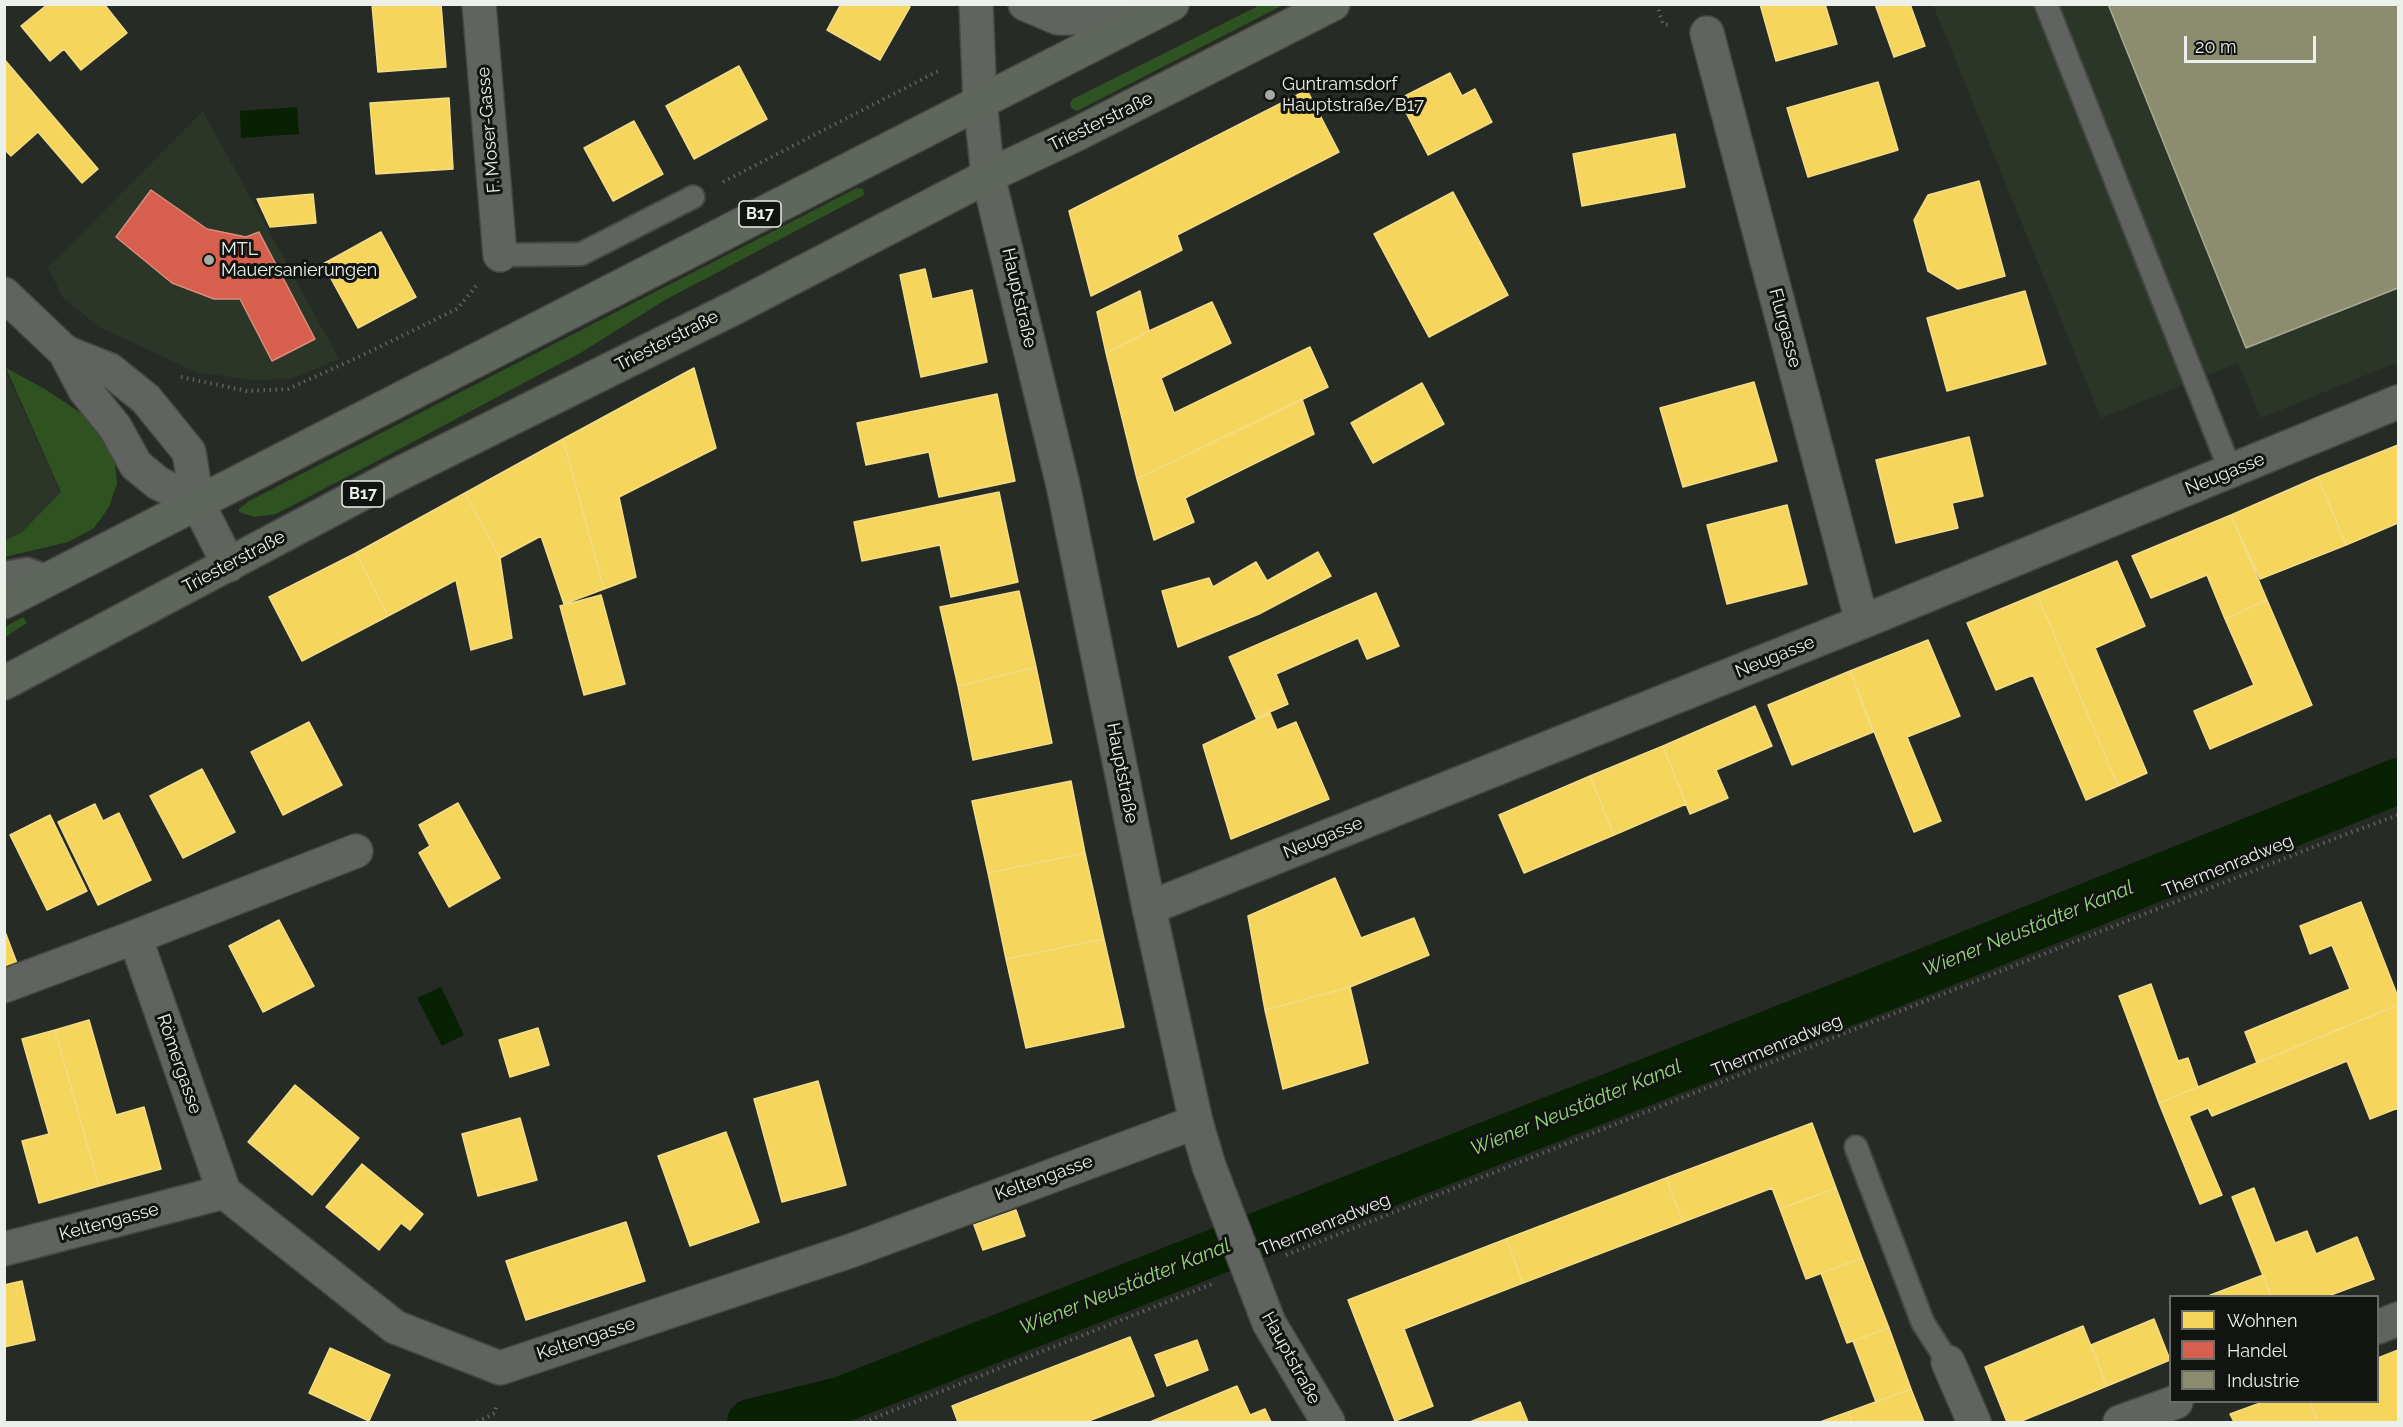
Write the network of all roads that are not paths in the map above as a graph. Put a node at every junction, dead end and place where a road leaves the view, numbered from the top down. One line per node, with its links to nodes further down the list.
1 (479, 4): 11 (street, F. Moser-Gasse)
2 (976, 4): 8 (street, Hauptstraße)
3 (1025, 4): 6 (street)
4 (1333, 4): 9 (main road, Triesterstraße / B17)
5 (2046, 4): 15 (lane)
6 (1158, 9): 8 (main road, B17)
7 (1707, 33): 21 (street, Flurgasse)
8 (980, 102): 9 (street, Hauptstraße); 16 (main road, B17)
9 (988, 176): 17 (main road, Triesterstraße / B17); 24 (street, Hauptstraße)
10 (693, 197): 11 (lane)
11 (500, 255)
12 (8, 302): 13 (street)
13 (65, 352): 16 (street); 16 (street)
14 (2398, 402): 15 (street, Neugasse)
15 (2231, 472): 21 (street, Neugasse)
16 (197, 502): 17 (street); 19 (main road, B17)
17 (229, 565): 22 (main road, Triesterstraße / B17)
18 (4, 573): 19 (lane)
19 (51, 578): 20 (main road, B17)
20 (4, 602)
21 (1862, 622): 24 (street, Neugasse)
22 (4, 682)
23 (356, 851): 25 (street)
24 (1149, 908): 27 (street, Hauptstraße)
25 (135, 937): 26 (street); 29 (street, Römergasse)
26 (4, 986)
27 (1196, 1122): 29 (street, Keltengasse); 35 (street, Hauptstraße, bridge)
28 (1856, 1147): 33 (lane)
29 (224, 1192): 30 (street, Keltengasse)
30 (4, 1249)
31 (2398, 1319): 32 (street)
32 (2379, 1327)
33 (1948, 1362): 36 (street)
34 (2171, 1403): 37 (street)
35 (1328, 1422)
36 (1974, 1422)
37 (2120, 1422)

